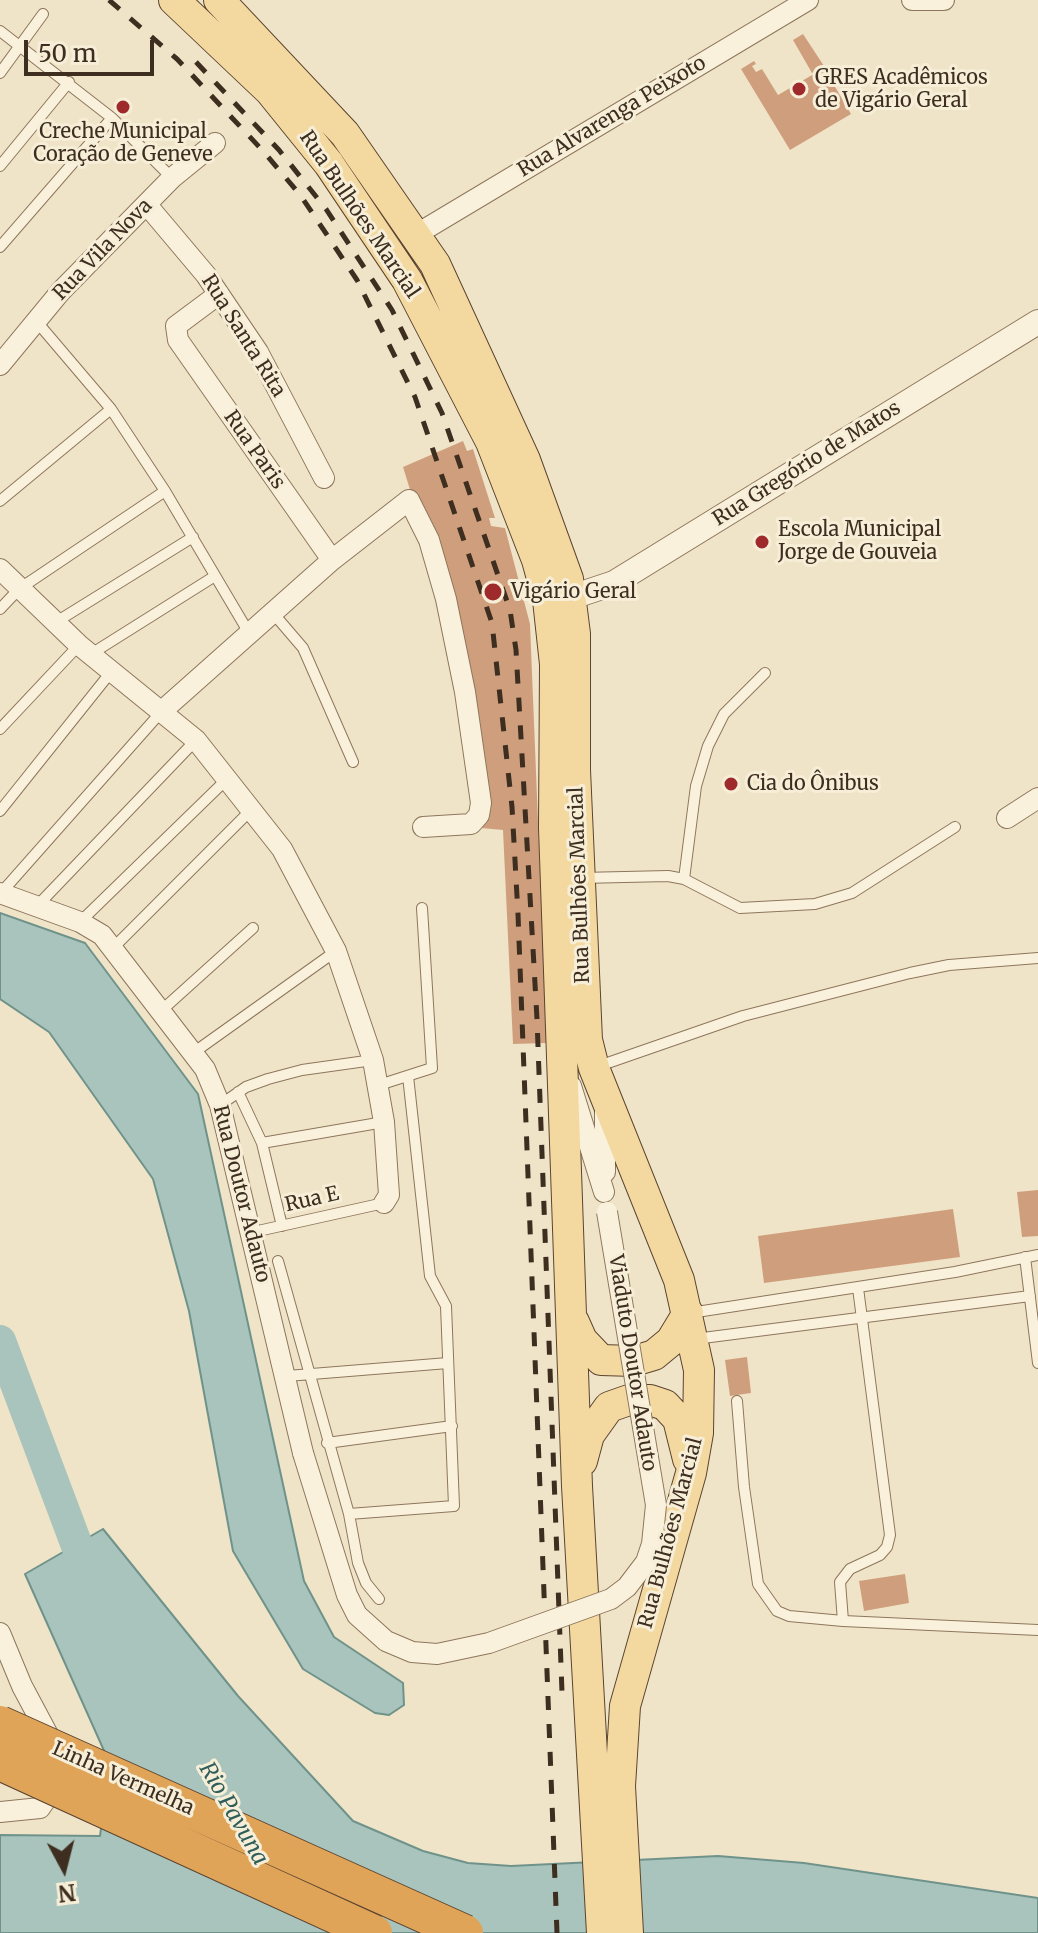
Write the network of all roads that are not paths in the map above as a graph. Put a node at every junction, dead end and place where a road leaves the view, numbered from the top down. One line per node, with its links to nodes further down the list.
1 (174, 0): 55 (main road, Rua Bulhões Marcial)
2 (219, 0): 16 (main road, Rua Bulhões Marcial)
3 (808, 0): 16 (street, Rua Alvarenga Peixoto)
4 (912, 0): 5 (street)
5 (944, 0)
6 (43, 14): 8 (lane)
7 (0, 31): 8 (lane)
8 (22, 45): 9 (lane); 10 (lane)
9 (0, 73)
10 (69, 82): 11 (lane); 13 (lane)
11 (112, 118): 14 (lane); 17 (lane)
12 (215, 143): 14 (street, Rua Vila Nova)
13 (0, 166)
14 (172, 178): 15 (street, Rua Vila Nova)
15 (147, 205): 18 (street, Rua Santa Rita); 19 (street, Rua Vila Nova)
16 (417, 234): 31 (main road, Rua Bulhões Marcial)
17 (0, 247)
18 (219, 294): 23 (street, Rua Santa Rita); 27 (street, Rua Paris)
19 (37, 322): 21 (street, Rua Vila Nova); 22 (lane)
20 (1038, 322): 31 (street, Rua Gregório de Matos)
21 (0, 365)
22 (111, 409): 24 (lane); 25 (lane)
23 (324, 478)
24 (165, 491): 26 (lane); 30 (lane)
25 (0, 501)
26 (193, 537): 29 (lane); 34 (lane)
27 (332, 560): 33 (street); 48 (street)
28 (0, 569): 30 (street)
29 (215, 576): 35 (lane); 36 (lane)
30 (19, 589): 32 (lane); 34 (street)
31 (572, 597): 50 (main road, Rua Bulhões Marcial)
32 (0, 609)
33 (273, 613): 35 (street); 42 (lane)
34 (56, 622): 36 (street)
35 (249, 633): 39 (street)
36 (85, 650): 37 (street); 40 (lane)
37 (111, 672): 39 (street); 46 (lane)
38 (765, 673): 51 (lane)
39 (162, 711): 41 (street); 52 (lane)
40 (0, 729)
41 (196, 740): 43 (street); 53 (lane)
42 (353, 762)
43 (227, 779): 45 (street); 56 (lane)
44 (1038, 798): 47 (street)
45 (252, 809): 58 (lane); 59 (street)
46 (0, 811)
47 (1007, 818)
48 (423, 827)
49 (955, 827): 51 (lane)
50 (579, 878): 51 (lane); 55 (main road, Rua Bulhões Marcial)
51 (684, 879)
52 (1, 893): 53 (street, Rua Doutor Adauto)
53 (38, 905): 56 (street, Rua Doutor Adauto)
54 (422, 908): 66 (lane)
55 (570, 918): 63 (main road, Rua Bulhões Marcial); 65 (main road, Rua Bulhões Marcial)
56 (80, 922): 58 (street, Rua Doutor Adauto)
57 (253, 928): 61 (lane)
58 (114, 947): 61 (street, Rua Doutor Adauto)
59 (336, 951): 62 (lane); 64 (street)
60 (1038, 958): 65 (lane)
61 (162, 1010): 62 (street, Rua Doutor Adauto)
62 (193, 1053): 70 (street, Rua Doutor Adauto)
63 (561, 1056): 73 (street, Viaduto Doutor Adauto); 82 (main road, Rua Bulhões Marcial)
64 (373, 1060): 67 (street); 68 (lane)
65 (594, 1068): 69 (main road, Rua Bulhões Marcial)
66 (408, 1076): 67 (lane); 85 (lane)
67 (379, 1085): 71 (street)
68 (238, 1092): 70 (lane); 72 (lane)
69 (605, 1096): 73 (street, Viaduto Doutor Adauto); 84 (main road, Rua Bulhões Marcial)
70 (220, 1105): 76 (street, Rua Doutor Adauto)
71 (384, 1122): 72 (lane); 74 (street)
72 (262, 1143): 75 (lane)
73 (606, 1202): 92 (street, Viaduto Doutor Adauto, bridge)
74 (384, 1203): 75 (lane, Rua E)
75 (282, 1226): 76 (lane, Rua E)
76 (249, 1233): 88 (street, Rua Doutor Adauto)
77 (1038, 1255): 78 (lane)
78 (1025, 1257): 80 (lane); 81 (lane)
79 (278, 1261): 87 (lane)
80 (858, 1288): 83 (lane); 84 (lane)
81 (1030, 1296): 83 (lane); 86 (lane)
82 (571, 1312): 84 (main road); 94 (main road, Rua Bulhões Marcial)
83 (861, 1317): 84 (lane); 97 (lane)
84 (691, 1326): 93 (main road, Rua Bulhões Marcial)
85 (448, 1363): 87 (lane); 90 (lane)
86 (1038, 1363)
87 (308, 1375): 88 (lane); 91 (lane)
88 (287, 1376): 92 (street, Rua Doutor Adauto)
89 (737, 1401): 97 (lane)
90 (452, 1426): 91 (lane); 95 (lane)
91 (327, 1443): 95 (lane)
92 (303, 1453)
93 (691, 1473): 94 (main road); 103 (main road, Rua Bulhões Marcial)
94 (577, 1486): 103 (main road, Rua Bulhões Marcial)
95 (349, 1514): 96 (lane)
96 (379, 1599)
97 (843, 1621): 98 (lane)
98 (1038, 1630)
99 (0, 1633): 102 (street)
100 (0, 1724): 105 (highway, Linha Vermelha, bridge)
101 (0, 1762): 104 (highway, Linha Vermelha, bridge)
102 (0, 1812)
103 (610, 1846): 106 (main road); 107 (main road)
104 (374, 1933)
105 (465, 1933)
106 (602, 1933)
107 (628, 1933)

